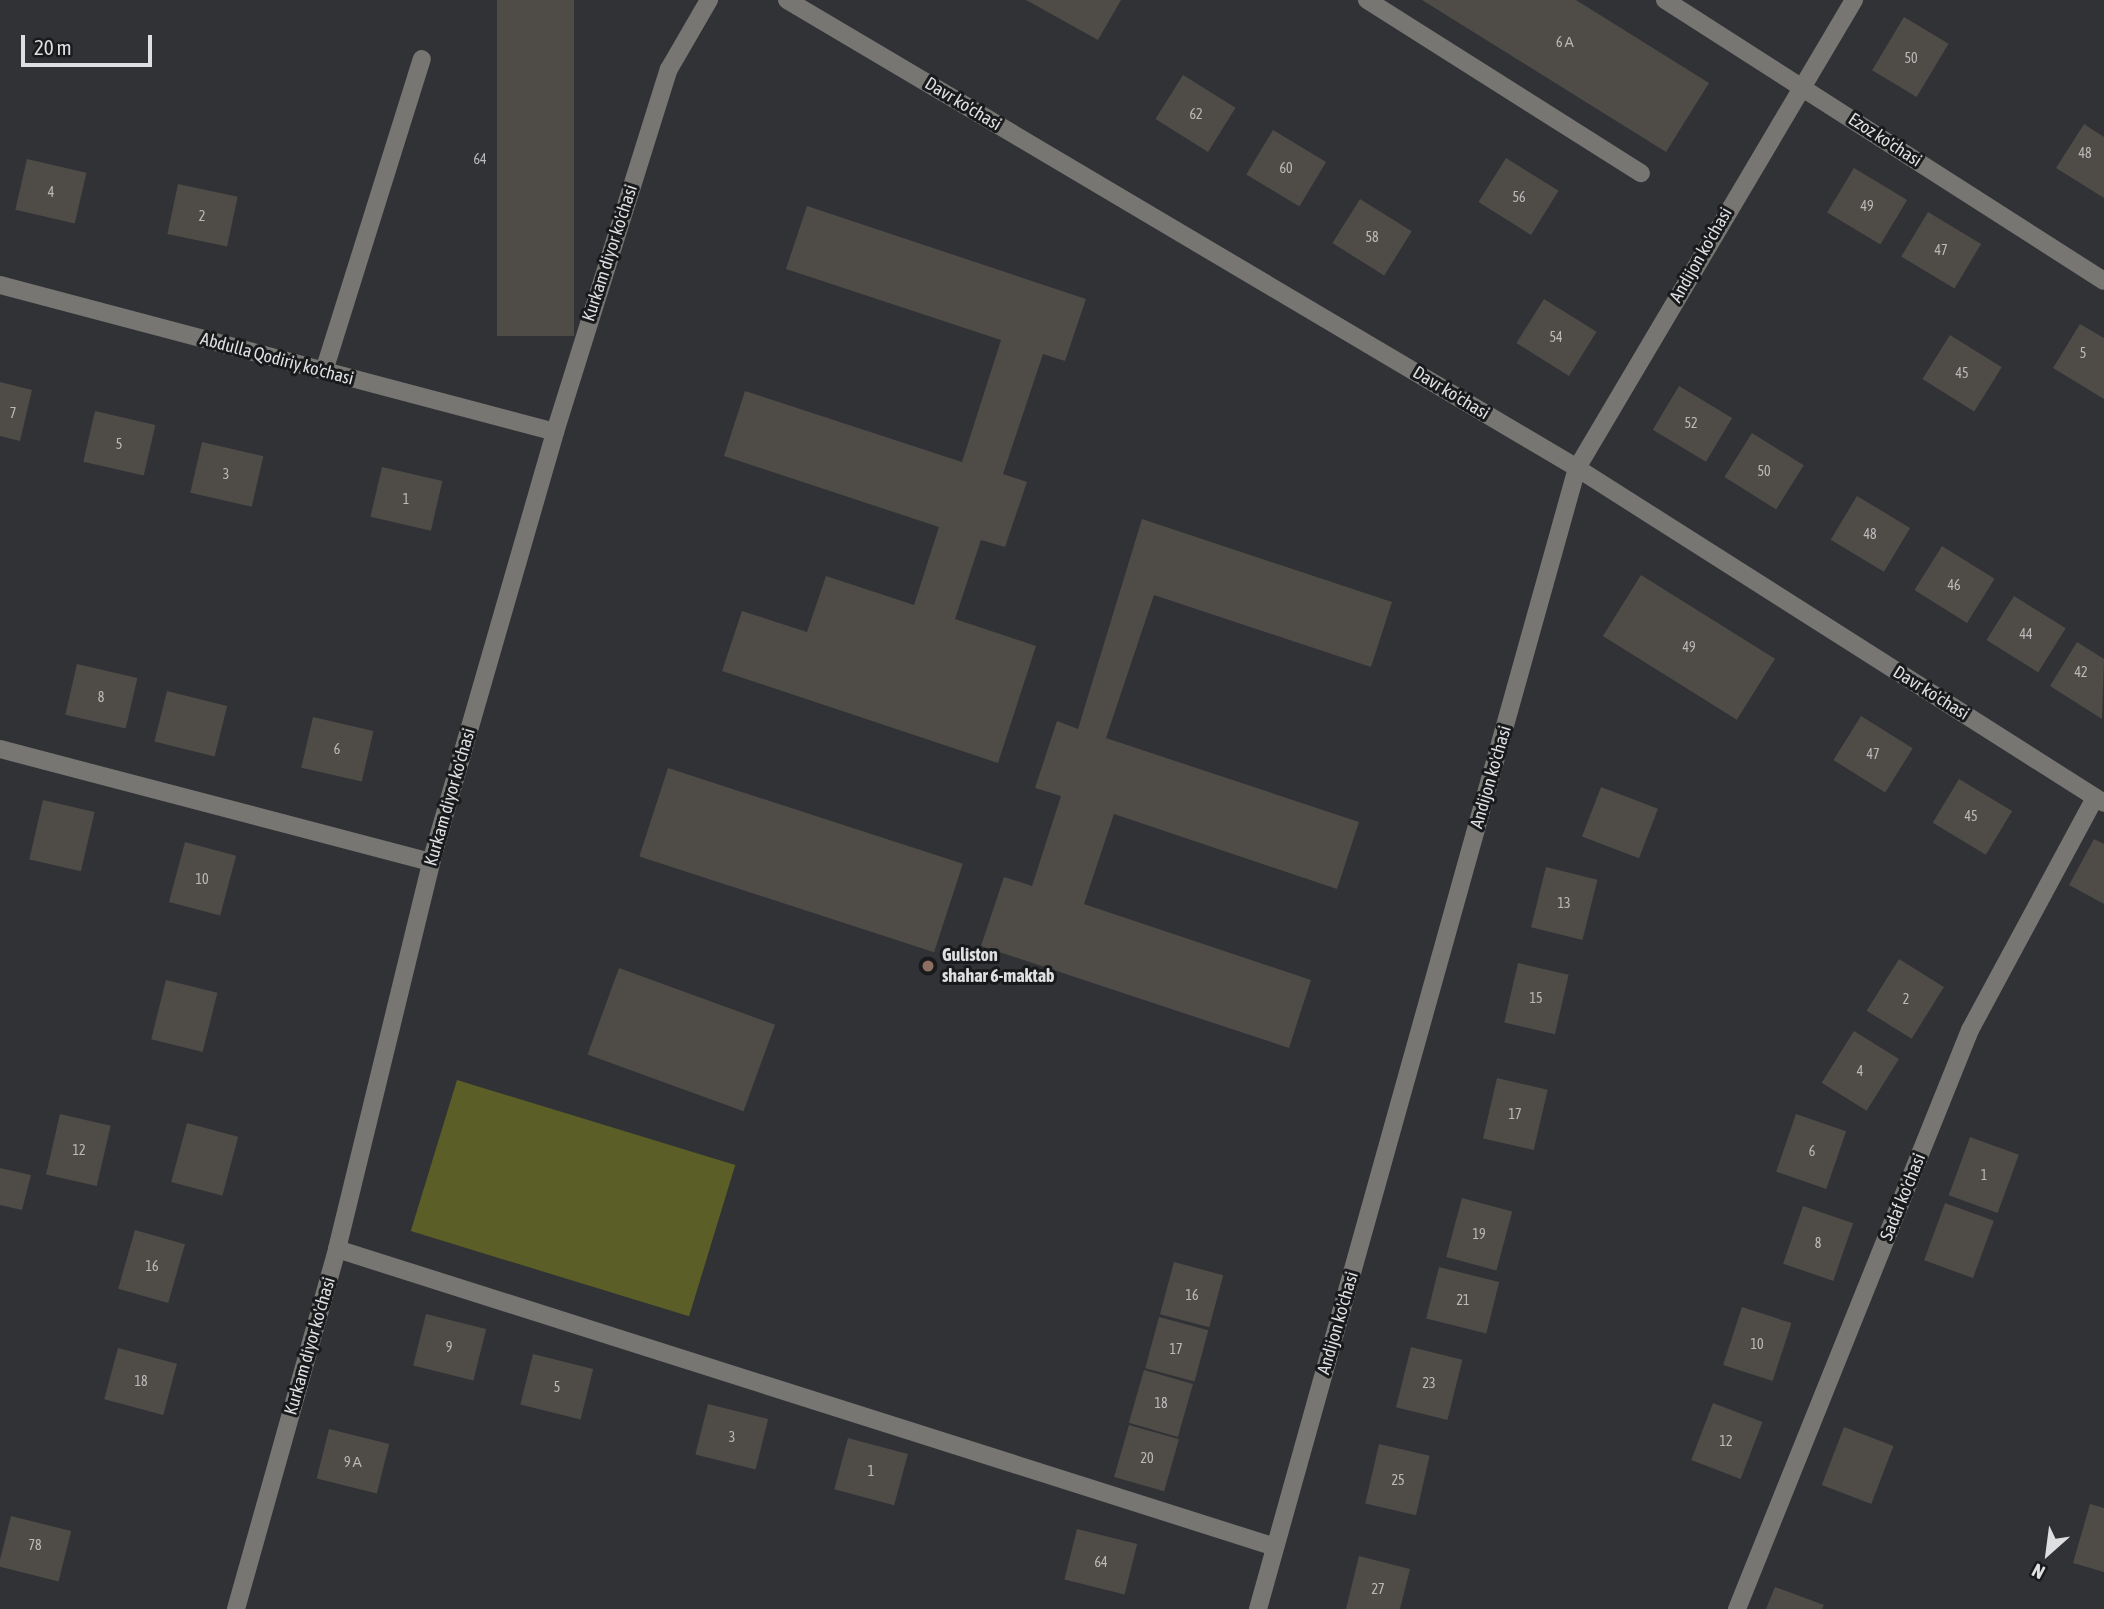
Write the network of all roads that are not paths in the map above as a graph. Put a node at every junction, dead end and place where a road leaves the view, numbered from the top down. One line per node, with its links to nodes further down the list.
1 (709, 0): 12 (street, Kurkam diyor ko'chasi)
2 (787, 0): 13 (street, Davr ko'chasi)
3 (1367, 0): 8 (street)
4 (1665, 0): 7 (street, Ezoz ko'chasi)
5 (1854, 0): 7 (street, Andijon ko'chasi)
6 (422, 59): 11 (street)
7 (1800, 86): 9 (street, Ezoz ko'chasi); 13 (street, Andijon ko'chasi)
8 (1641, 173)
9 (2104, 281)
10 (0, 285): 11 (street, Abdulla Qodiriy ko'chasi)
11 (324, 372): 12 (street, Abdulla Qodiriy ko'chasi)
12 (555, 432): 16 (street, Kurkam diyor ko'chasi)
13 (1577, 468): 15 (street, Davr ko'chasi); 18 (street, Andijon ko'chasi)
14 (0, 749): 16 (street)
15 (2100, 800): 21 (street, Sadaf ko'chasi)
16 (431, 862): 17 (street, Kurkam diyor ko'chasi)
17 (337, 1249): 18 (street); 19 (street, Kurkam diyor ko'chasi)
18 (1275, 1547): 20 (street, Andijon ko'chasi)
19 (236, 1609)
20 (1258, 1609)
21 (1737, 1609)

